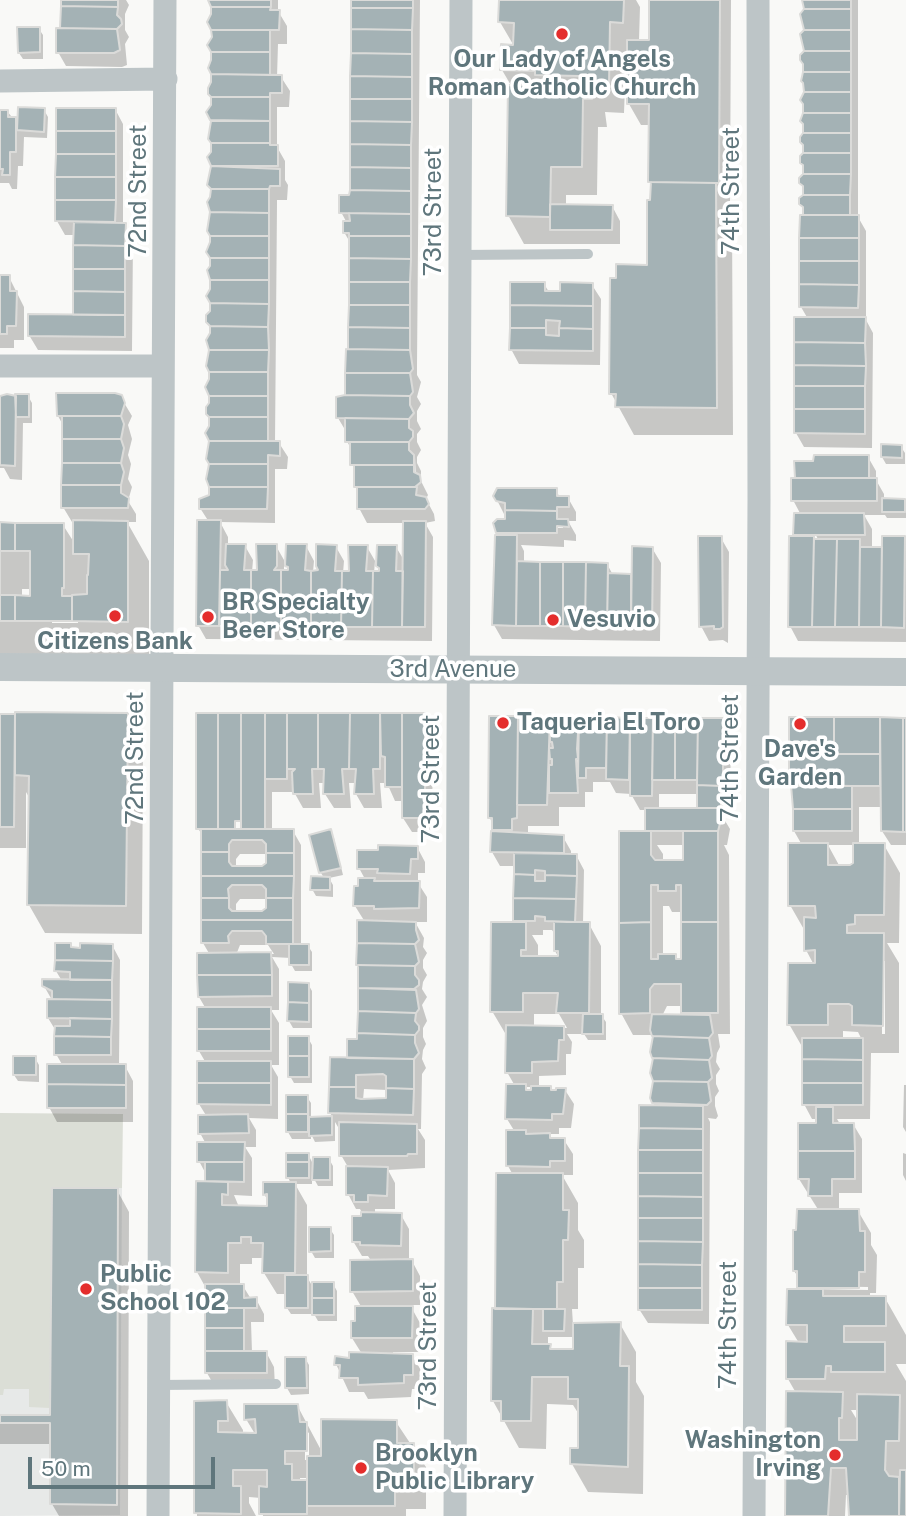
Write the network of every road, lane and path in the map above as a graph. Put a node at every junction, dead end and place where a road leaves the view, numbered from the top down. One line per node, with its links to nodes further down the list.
1 (165, 0): 4 (street, 72nd Street)
2 (461, 0): 7 (street, 73rd Street)
3 (758, 0): 13 (street, 74th Street)
4 (166, 79): 5 (street); 9 (street, 72nd Street)
5 (0, 81)
6 (588, 254): 7 (lane)
7 (460, 255): 12 (street, 73rd Street)
8 (0, 366): 9 (street)
9 (163, 366): 11 (street, 72nd Street)
10 (0, 667): 11 (street, 3rd Avenue)
11 (163, 668): 12 (street, 3rd Avenue); 16 (street, 72nd Street)
12 (459, 670): 13 (street, 3rd Avenue); 18 (street, 73rd Street)
13 (758, 672): 14 (street, 3rd Avenue); 19 (street, 74th Street)
14 (906, 672)
15 (276, 1384): 16 (lane)
16 (159, 1385): 17 (street, 72nd Street)
17 (158, 1516)
18 (454, 1516)
19 (754, 1516)

